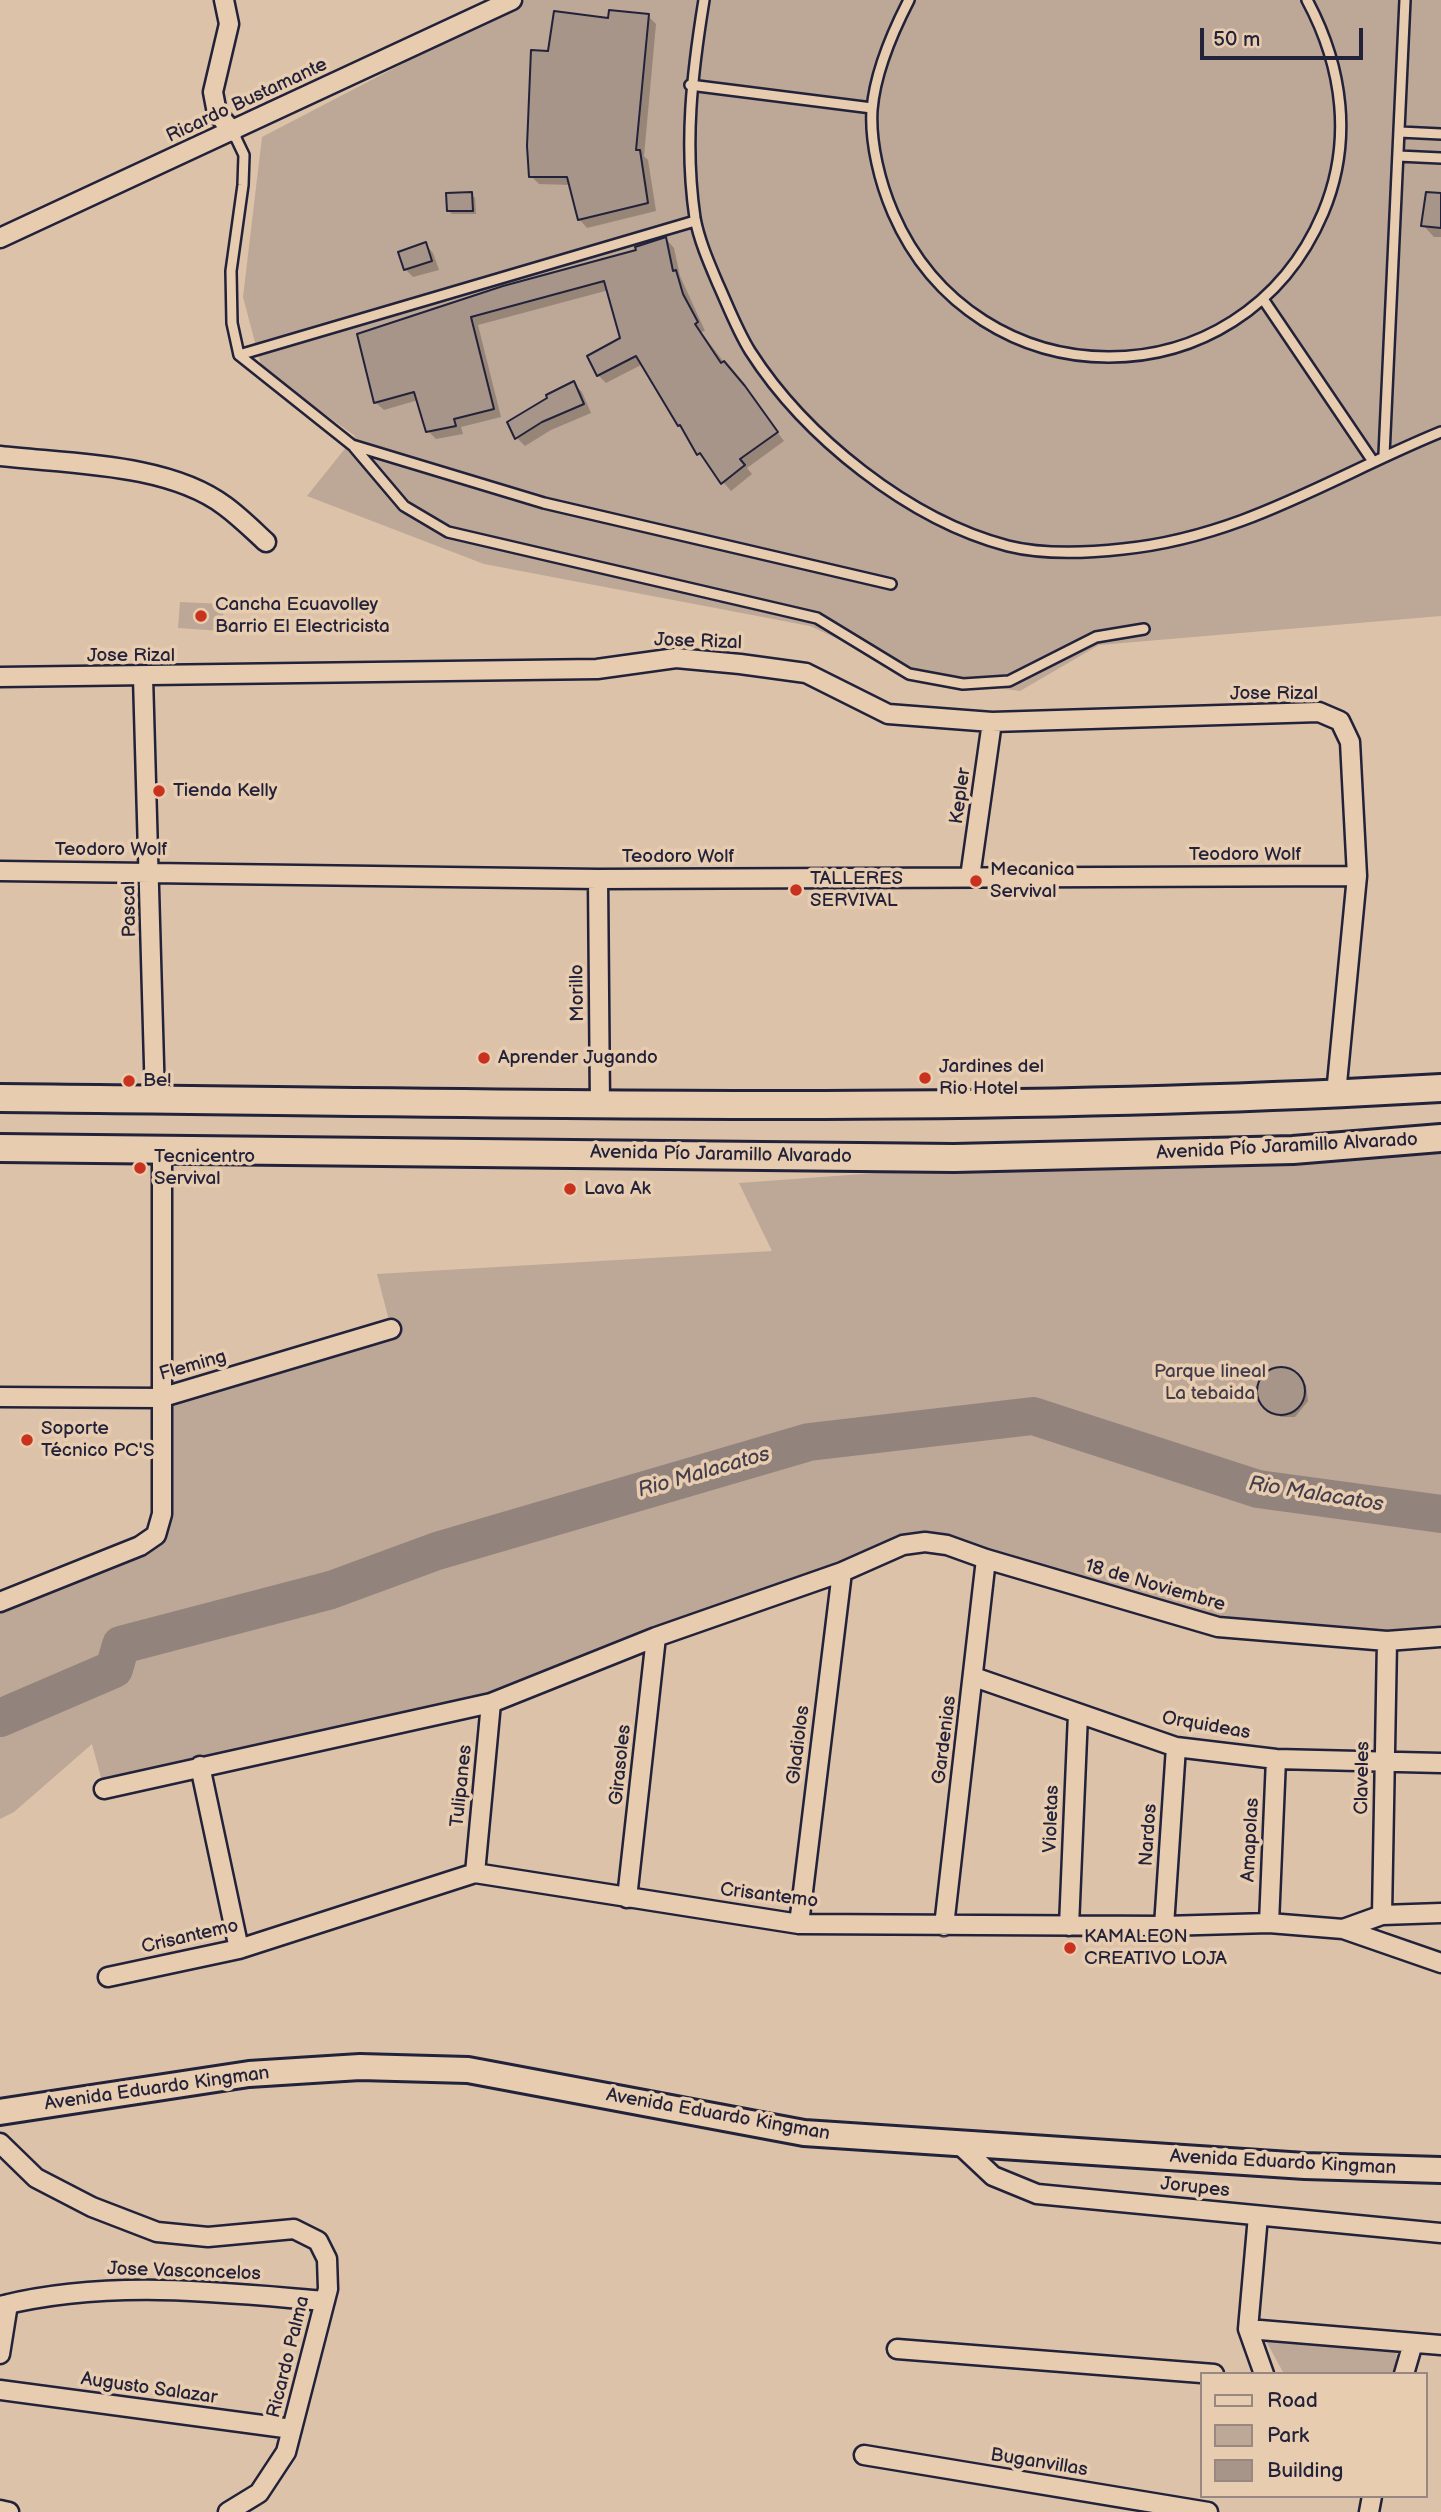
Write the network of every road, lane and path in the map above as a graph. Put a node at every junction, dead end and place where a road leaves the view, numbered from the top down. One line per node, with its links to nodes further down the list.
1 (224, 0): 9 (street)
2 (512, 0): 9 (street, Ricardo Bustamante)
3 (704, 0): 7 (lane)
4 (909, 0): 8 (lane)
5 (1307, 0): 16 (lane)
6 (1405, 0): 10 (lane)
7 (690, 85): 8 (lane); 14 (lane)
8 (872, 107): 16 (lane)
9 (233, 132): 15 (street, Ricardo Bustamante); 17 (lane)
10 (1399, 132): 11 (lane); 12 (lane)
11 (1441, 134)
12 (1398, 156): 13 (lane); 20 (lane)
13 (1441, 158)
14 (695, 221): 17 (lane); 22 (lane)
15 (0, 239)
16 (1263, 299): 22 (lane)
17 (239, 355): 19 (lane)
18 (1441, 432): 20 (lane)
19 (352, 445): 24 (lane); 25 (lane)
20 (1384, 455): 22 (lane)
21 (0, 456): 23 (street)
22 (1372, 460)
23 (266, 542)
24 (891, 584)
25 (1144, 629)
26 (0, 677): 27 (street, Jose Rizal)
27 (143, 677): 28 (street, Jose Rizal); 29 (street, Pascal)
28 (992, 722): 31 (street, Jose Rizal); 32 (street, Kepler)
29 (150, 870): 30 (street, Teodoro Wolf); 33 (street, Teodoro Wolf); 37 (street, Pascal)
30 (0, 871)
31 (1357, 876): 32 (street, Teodoro Wolf); 35 (street)
32 (970, 877): 33 (street, Teodoro Wolf)
33 (598, 879): 38 (street, Morillo)
34 (1441, 1088): 35 (main road)
35 (1336, 1094): 38 (main road)
36 (0, 1098): 37 (main road)
37 (155, 1099): 38 (main road)
38 (600, 1106)
39 (1441, 1139): 41 (main road, Avenida Pío Jaramillo Alvarado)
40 (0, 1148): 41 (main road, Avenida Pío Jaramillo Alvarado)
41 (162, 1151): 44 (street)
42 (391, 1329): 44 (street, Fleming)
43 (0, 1397): 44 (street, Fleming)
44 (160, 1398): 47 (street)
45 (986, 1559): 46 (street, 18 de Noviembre); 50 (street, 18 de Noviembre); 51 (street, Gardenias)
46 (842, 1572): 48 (street, 18 de Noviembre); 65 (street, Gladiolos)
47 (0, 1602)
48 (656, 1637): 52 (street, 18 de Noviembre); 61 (street, Girasoles)
49 (1441, 1637): 50 (street, 18 de Noviembre)
50 (1387, 1641): 56 (street, Claveles)
51 (974, 1677): 53 (street, Orquideas); 66 (street, Gardenias)
52 (491, 1703): 58 (street, 18 de Noviembre); 60 (street, Tulipanes)
53 (1078, 1714): 54 (street, Orquideas); 67 (street, Violetas)
54 (1176, 1746): 55 (street, Orquideas); 68 (street, Nardos)
55 (1276, 1759): 56 (street, Orquideas); 64 (street, Amapolas)
56 (1384, 1762): 57 (street, Orquideas); 63 (street, Claveles)
57 (1441, 1763)
58 (200, 1766): 59 (street, 18 de Noviembre); 70 (street)
59 (104, 1789)
60 (475, 1872): 61 (street, Crisantemo); 70 (street, Crisantemo)
61 (627, 1898): 65 (street, Crisantemo)
62 (1441, 1913): 63 (street, Crisantemo)
63 (1381, 1915): 69 (street, Crisantemo)
64 (1269, 1923): 68 (street, Crisantemo); 69 (street, Crisantemo)
65 (799, 1924): 66 (street, Crisantemo)
66 (944, 1926): 67 (street, Crisantemo)
67 (1069, 1926): 68 (street, Crisantemo)
68 (1164, 1926)
69 (1343, 1929): 71 (street)
70 (239, 1948): 72 (street, Crisantemo)
71 (1441, 1962)
72 (108, 1978)
73 (0, 2112): 75 (main road, Avenida Eduardo Kingman)
74 (0, 2143): 79 (street, Ricardo Palma)
75 (960, 2145): 76 (main road, Avenida Eduardo Kingman); 77 (street, Jorupes)
76 (1441, 2170)
77 (1258, 2216): 78 (street, Jorupes); 81 (street)
78 (1441, 2233)
79 (325, 2301): 80 (street, Jose Vasconcelos); 90 (street, Ricardo Palma)
80 (4, 2305): 85 (street)
81 (1248, 2329): 82 (street); 86 (street)
82 (1413, 2343): 83 (street); 87 (street)
83 (1441, 2345)
84 (897, 2349): 88 (street)
85 (0, 2354)
86 (1263, 2372)
87 (1405, 2372)
88 (1200, 2373)
89 (0, 2390): 90 (street, Augusto Salazar)
90 (292, 2429): 94 (street, Ricardo Palma)
91 (864, 2455): 95 (street, Buganvillas)
92 (0, 2510): 93 (street)
93 (9, 2512)
94 (228, 2512)
95 (1208, 2512)

